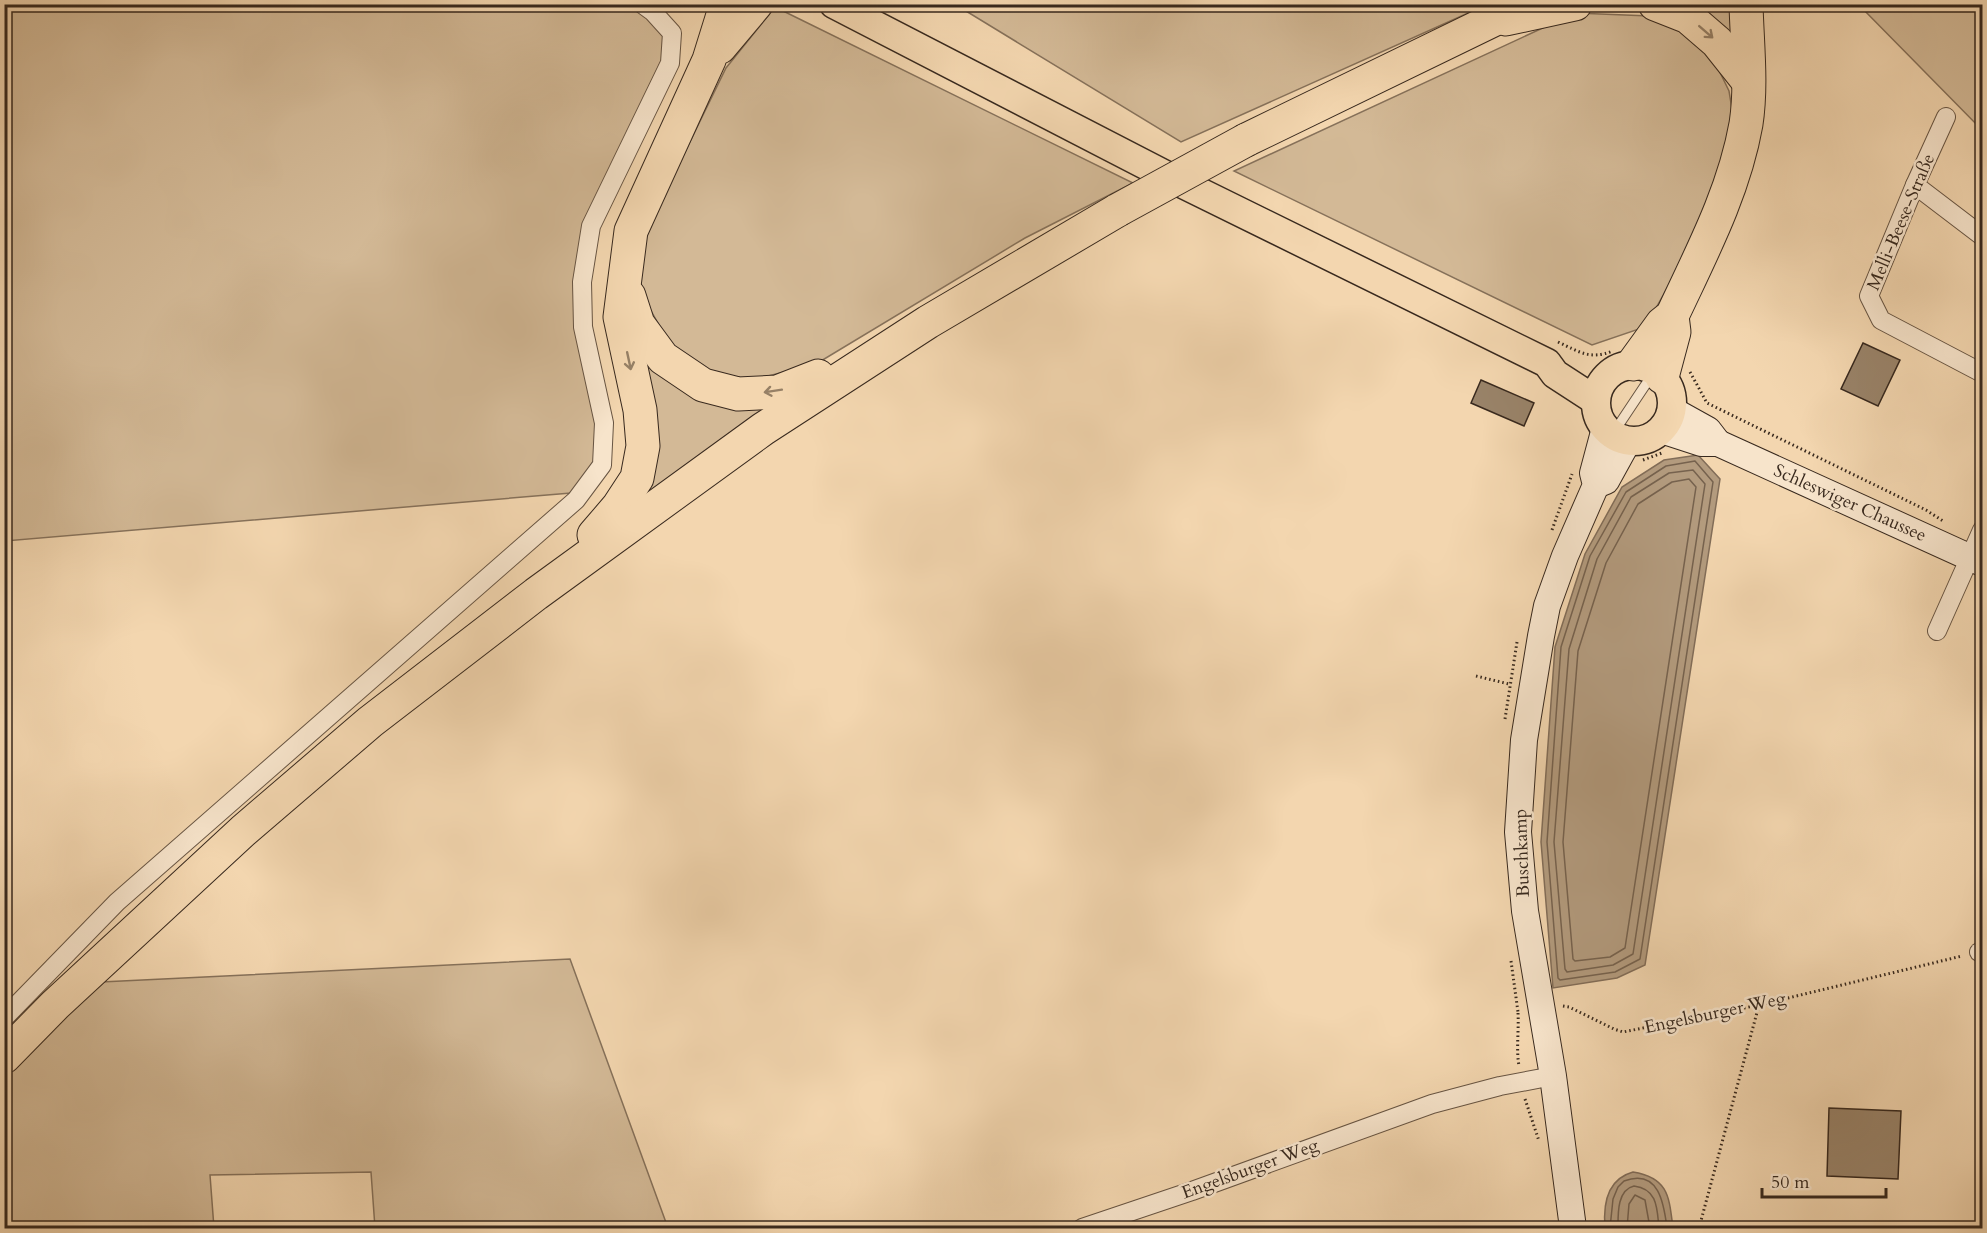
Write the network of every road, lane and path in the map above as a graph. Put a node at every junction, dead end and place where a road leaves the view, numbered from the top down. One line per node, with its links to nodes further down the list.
1 (642, 4): 31 (street)
2 (756, 4): 10 (highway)
3 (834, 4): 17 (main road)
4 (1526, 4): 9 (highway)
5 (1575, 4): 9 (highway)
6 (1655, 4): 11 (highway, one-way to 11)
7 (1746, 4): 11 (highway)
8 (725, 8): 10 (highway)
9 (1481, 25): 16 (highway, bridge)
10 (709, 60): 15 (highway)
11 (1748, 81): 18 (highway)
12 (1946, 117): 13 (street, Melli-Beese-Straße)
13 (1915, 185): 14 (street); 19 (street, Melli-Beese-Straße)
14 (1983, 236)
15 (624, 283): 16 (highway, one-way to 15); 24 (highway, one-way to 24)
16 (905, 337): 24 (highway)
17 (1551, 351): 18 (path); 20 (main road)
18 (1652, 363): 20 (main road); 21 (main road); 22 (lane); 23 (path)
19 (1983, 373)
20 (1599, 389): 22 (main road)
21 (1667, 420): 22 (main road); 23 (street, Schleswiger Chaussee)
22 (1615, 435): 27 (street, Buschkamp)
23 (1978, 548): 25 (street)
24 (536, 594): 32 (highway)
25 (1937, 631)
26 (1476, 676): 27 (path)
27 (1531, 689): 30 (street, Buschkamp)
28 (1981, 951): 29 (path, Engelsburger Weg)
29 (1759, 1005): 30 (path, Engelsburger Weg); 38 (path)
30 (1541, 1009): 33 (street, Buschkamp); 34 (path, Engelsburger Weg)
31 (4, 1018)
32 (4, 1057)
33 (1553, 1076): 34 (street, Engelsburger Weg); 37 (street, Buschkamp)
34 (1522, 1082): 35 (path); 36 (street, Engelsburger Weg)
35 (1540, 1146)
36 (1082, 1228)
37 (1574, 1228)
38 (1700, 1228)

